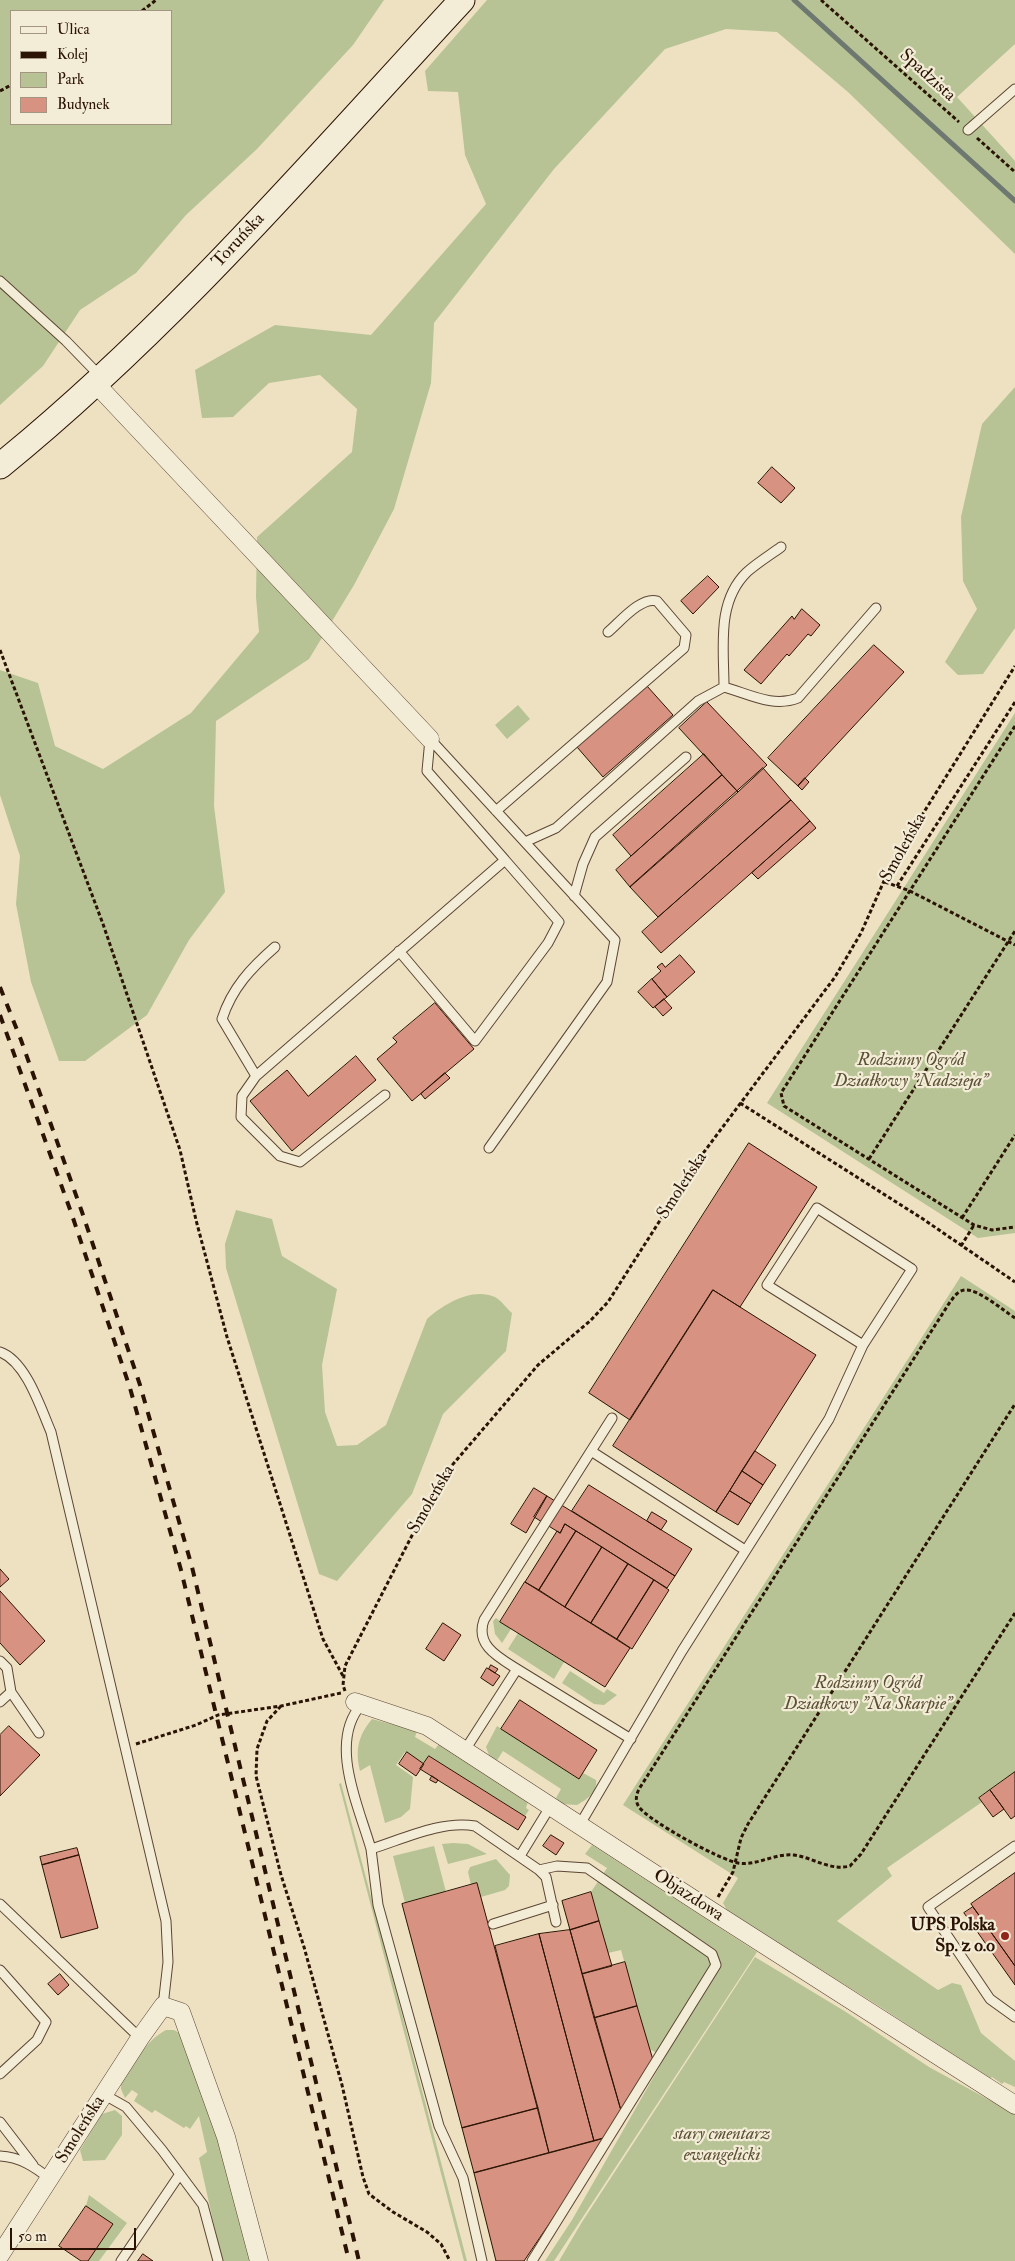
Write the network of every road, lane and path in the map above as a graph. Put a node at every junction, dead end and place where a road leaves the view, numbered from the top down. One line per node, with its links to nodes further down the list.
1 (156, 0): 4 (path)
2 (462, 0): 9 (street, Toruńska)
3 (821, 0): 6 (path, Spadzista)
4 (143, 10)
5 (1015, 89): 6 (lane)
6 (968, 130): 7 (path, Spadzista)
7 (1015, 172)
8 (0, 281): 9 (lane)
9 (99, 381): 10 (street, Toruńska); 19 (street)
10 (0, 466)
11 (781, 547): 16 (lane)
12 (876, 608): 16 (lane)
13 (608, 632): 21 (lane)
14 (0, 650): 54 (path)
15 (1015, 666): 24 (path, Smoleńska)
16 (724, 687): 22 (lane)
17 (1015, 702): 25 (path)
18 (1015, 726): 26 (path)
19 (430, 740): 21 (lane); 23 (lane)
20 (686, 757): 27 (lane)
21 (496, 811): 22 (lane)
22 (525, 842): 27 (lane)
23 (504, 860): 32 (lane); 32 (lane)
24 (885, 882): 25 (path); 35 (path, Smoleńska)
25 (897, 886): 26 (path)
26 (910, 891): 29 (path); 38 (path)
27 (574, 896): 37 (lane)
28 (1015, 931): 29 (path)
29 (1009, 941): 30 (path); 38 (path)
30 (1015, 945)
31 (275, 947): 33 (lane)
32 (399, 951): 33 (lane)
33 (256, 1076): 34 (lane)
34 (384, 1095)
35 (740, 1103): 42 (path); 54 (path, Smoleńska)
36 (1015, 1135): 39 (path)
37 (490, 1148)
38 (868, 1159): 39 (path)
39 (962, 1218): 40 (path)
40 (974, 1225): 41 (path); 42 (path)
41 (1015, 1227)
42 (961, 1246): 43 (path)
43 (1015, 1282)
44 (1015, 1318): 68 (path)
45 (863, 1345): 45 (lane); 50 (lane)
46 (0, 1352): 61 (lane)
47 (1015, 1404): 68 (path)
48 (612, 1418): 49 (lane)
49 (591, 1451): 50 (lane); 53 (lane)
50 (745, 1550): 60 (lane)
51 (1015, 1613): 68 (path)
52 (0, 1662): 55 (lane)
53 (517, 1669): 60 (lane); 62 (lane)
54 (343, 1676): 56 (path, Smoleńska)
55 (11, 1692): 57 (lane); 59 (lane)
56 (354, 1700): 58 (path); 62 (street, Objazdowa); 66 (lane)
57 (0, 1702)
58 (281, 1706): 61 (path); 91 (path)
59 (39, 1732)
60 (631, 1739): 64 (lane)
61 (126, 1747): 76 (lane)
62 (465, 1750): 63 (street, Objazdowa)
63 (550, 1807): 64 (street, Objazdowa); 67 (lane)
64 (579, 1826): 72 (street, Objazdowa)
65 (1015, 1846): 77 (lane)
66 (371, 1849): 67 (lane); 92 (lane)
67 (520, 1856): 69 (lane)
68 (737, 1863): 72 (path)
69 (539, 1870): 71 (lane); 93 (lane)
70 (0, 1904): 78 (lane)
71 (553, 1905): 73 (lane); 74 (lane)
72 (710, 1910): 81 (street, Objazdowa)
73 (556, 1922)
74 (493, 1924)
75 (0, 1970): 79 (lane)
76 (163, 2006): 78 (street, Smoleńska); 90 (street)
77 (1015, 2016)
78 (140, 2038): 80 (street, Smoleńska)
79 (0, 2074)
80 (103, 2094): 85 (lane); 86 (street, Smoleńska)
81 (1015, 2105)
82 (0, 2122): 84 (lane)
83 (0, 2156): 84 (lane)
84 (34, 2166): 86 (lane)
85 (180, 2174): 88 (lane); 89 (lane)
86 (50, 2179): 87 (street, Smoleńska)
87 (0, 2255)
88 (121, 2261)
89 (218, 2261)
90 (259, 2261)
91 (450, 2261)
92 (482, 2261)
93 (532, 2261)

